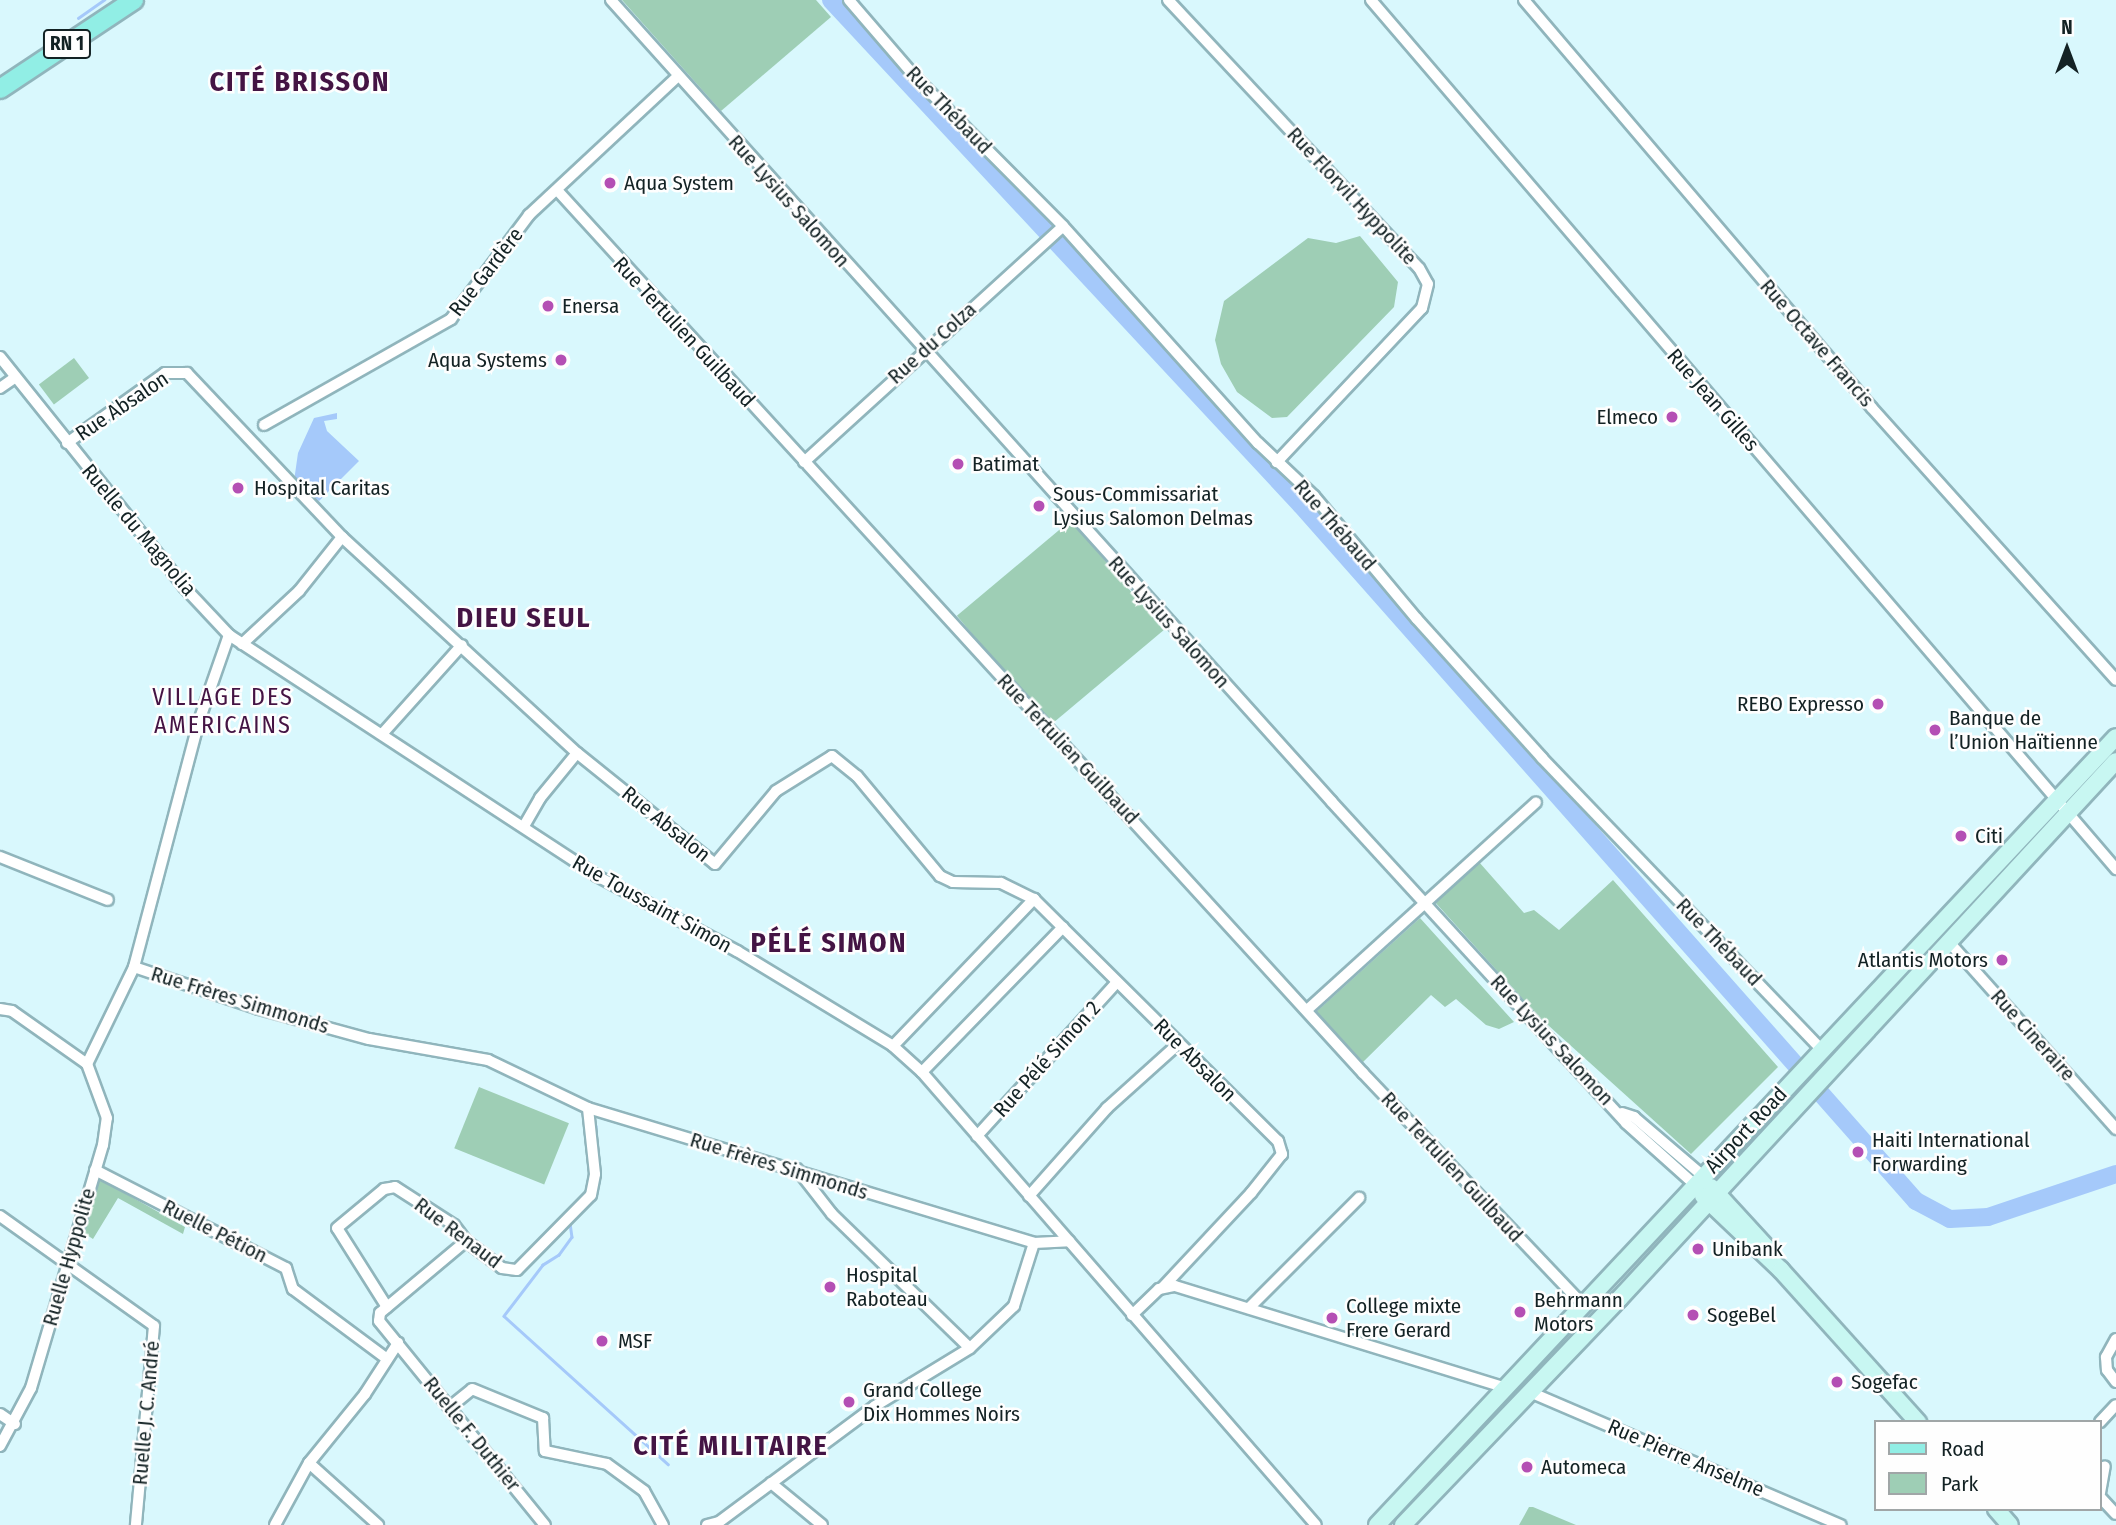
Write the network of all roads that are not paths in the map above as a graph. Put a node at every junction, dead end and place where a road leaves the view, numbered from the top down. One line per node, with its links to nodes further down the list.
1 (134, 0): 8 (main road, RN 1)
2 (611, 0): 7 (street, Rue Lysius Salomon)
3 (849, 0): 10 (street, Rue Thébaud)
4 (1168, 0): 18 (street, Rue Florvil Hyppolite)
5 (1371, 0): 28 (street, Rue Jean Gilles)
6 (1524, 0): 23 (street, Rue Octave Francis)
7 (677, 77): 9 (street, Rue Gardère); 11 (street, Rue Lysius Salomon)
8 (0, 89)
9 (557, 190): 15 (street, Rue Gardère); 17 (street, Rue Tertulien Guilbaud)
10 (1061, 228): 11 (street, Rue du Colza); 18 (street, Rue Thébaud)
11 (923, 350): 17 (street, Rue du Colza); 36 (street, Rue Lysius Salomon)
12 (0, 357): 13 (street, Ruelle du Magnolia)
13 (16, 377): 14 (street); 16 (street, Ruelle du Magnolia)
14 (0, 388)
15 (264, 425)
16 (66, 443): 19 (street, Rue Absalon); 20 (street, Ruelle du Magnolia)
17 (804, 462): 42 (street, Rue Tertulien Guilbaud)
18 (1277, 462): 45 (street, Rue Thébaud)
19 (342, 537): 21 (street); 22 (street, Rue Absalon)
20 (229, 635): 21 (street, Rue Toussaint Simon); 39 (street)
21 (242, 644): 24 (street, Rue Toussaint Simon)
22 (462, 645): 24 (street); 26 (street, Rue Absalon)
23 (2116, 680)
24 (383, 733): 31 (street, Rue Toussaint Simon)
25 (2116, 737): 28 (main road, Airport Road)
26 (577, 753): 31 (street); 34 (street, Rue Absalon)
27 (2116, 761): 30 (main road, Airport Road)
28 (2055, 801): 30 (street, Rue Jean Gilles); 45 (main road, Airport Road)
29 (1536, 802): 36 (street)
30 (2069, 814): 33 (street); 38 (main road, Airport Road)
31 (524, 826): 44 (street, Rue Toussaint Simon)
32 (0, 857): 35 (street)
33 (2116, 869)
34 (1034, 899): 37 (street, Rue Absalon); 44 (street)
35 (108, 900)
36 (1424, 902): 42 (street); 53 (street, Rue Lysius Salomon)
37 (1063, 927): 40 (street, Rue Absalon); 47 (street)
38 (1949, 942): 49 (street, Rue Cineraire); 56 (main road, Airport Road)
39 (134, 967): 46 (street); 48 (street, Rue Frères Simmonds)
40 (1117, 982): 43 (street, Rue Absalon); 50 (street, Rue Pélé Simon 2)
41 (0, 1009): 46 (street)
42 (1307, 1010): 63 (street, Rue Tertulien Guilbaud)
43 (1178, 1044): 54 (street); 62 (street, Rue Absalon)
44 (893, 1046): 47 (street, Rue Toussaint Simon)
45 (1820, 1052): 53 (main road, Airport Road)
46 (87, 1065): 52 (street, Ruelle Hyppolite)
47 (922, 1072): 50 (street, Rue Toussaint Simon)
48 (587, 1108): 51 (street, Rue Frères Simmonds); 58 (street, Rue Renaud)
49 (2116, 1129)
50 (977, 1136): 54 (street, Rue Toussaint Simon)
51 (797, 1169): 60 (street, Rue Frères Simmonds); 69 (street)
52 (94, 1170): 61 (street, Ruelle Hyppolite); 70 (street, Ruelle Pétion)
53 (1699, 1181): 56 (main road); 63 (main road, Airport Road)
54 (1029, 1196): 59 (street, Rue Toussaint Simon)
55 (1359, 1198): 65 (street)
56 (1712, 1198): 73 (main road, Airport Road); 77 (main road)
57 (0, 1216): 61 (street)
58 (466, 1241): 64 (street); 64 (street, Rue Renaud)
59 (1069, 1241): 60 (street, Rue Frères Simmonds); 66 (street)
60 (1034, 1243): 69 (street)
61 (65, 1265): 79 (street, Ruelle Hyppolite); 88 (street, Ruelle J. C. André)
62 (1163, 1287): 65 (street); 66 (street)
63 (1583, 1305): 72 (main road, Airport Road)
64 (387, 1307): 68 (street, Ruelle F. Duthier)
65 (1249, 1308): 72 (street)
66 (1132, 1315): 95 (street)
67 (2116, 1339): 71 (street)
68 (398, 1343): 70 (street); 75 (street, Ruelle F. Duthier)
69 (970, 1348): 83 (street)
70 (386, 1358): 81 (street)
71 (2116, 1382)
72 (1506, 1388): 96 (main road, Airport Road)
73 (1530, 1392): 97 (main road, Airport Road); 98 (street, Rue Pierre Anselme)
74 (2116, 1405): 78 (street)
75 (450, 1407): 91 (street, Ruelle F. Duthier); 92 (street)
76 (0, 1414): 79 (street)
77 (1916, 1420)
78 (2102, 1420)
79 (15, 1424): 80 (street, Ruelle Hyppolite)
80 (0, 1446)
81 (309, 1463): 89 (street); 90 (street)
82 (2105, 1466): 84 (street)
83 (771, 1483): 93 (street); 94 (street)
84 (2102, 1483)
85 (2102, 1497): 87 (street)
86 (1998, 1511): 99 (main road)
87 (2116, 1514)
88 (136, 1525)
89 (275, 1525)
90 (378, 1525)
91 (545, 1525)
92 (663, 1525)
93 (707, 1525)
94 (822, 1525)
95 (1317, 1525)
96 (1377, 1525)
97 (1403, 1525)
98 (1841, 1525)
99 (2010, 1525)

